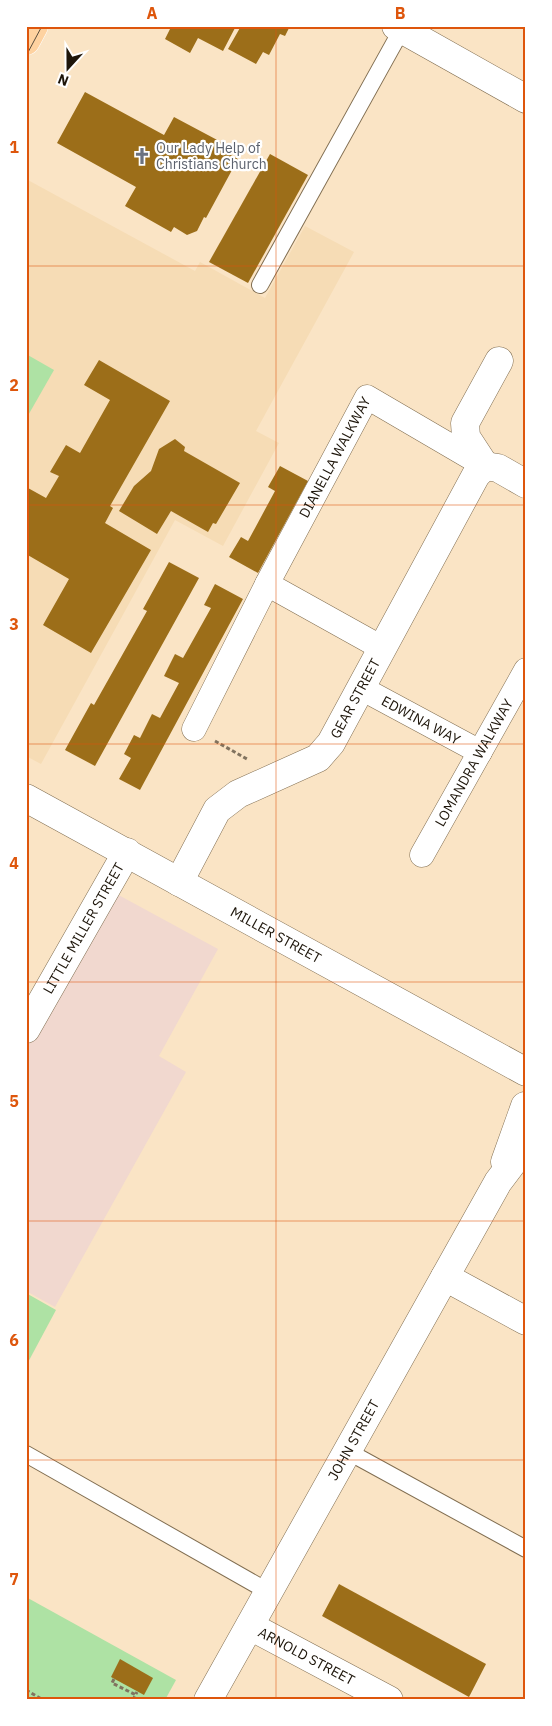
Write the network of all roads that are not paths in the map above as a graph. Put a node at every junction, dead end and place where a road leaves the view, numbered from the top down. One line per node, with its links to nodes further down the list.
1 (34, 26): 3 (main road)
2 (399, 28): 4 (street); 5 (lane)
3 (26, 41)
4 (526, 99)
5 (260, 285)
6 (499, 361): 7 (street)
7 (485, 466): 8 (street); 9 (street, DIANELLA WALKWAY); 10 (street, GEAR STREET)
8 (526, 484)
9 (267, 584): 10 (street); 13 (street, DIANELLA WALKWAY)
10 (382, 648): 12 (street, GEAR STREET)
11 (526, 670): 14 (street, LOMANDRA WALKWAY)
12 (361, 688): 14 (street, EDWINA WAY); 18 (street, GEAR STREET)
13 (194, 729)
14 (480, 752): 17 (street, LOMANDRA WALKWAY)
15 (26, 798): 16 (street, MILLER STREET)
16 (127, 852): 18 (street, MILLER STREET); 19 (street, LITTLE MILLER STREET)
17 (422, 855)
18 (179, 882): 21 (street, MILLER STREET)
19 (33, 1000): 20 (street, LITTLE MILLER STREET)
20 (26, 1029)
21 (526, 1072): 22 (street)
22 (525, 1106): 24 (street, JOHN STREET)
23 (526, 1144): 24 (street, JOHN STREET)
24 (498, 1182): 25 (street, JOHN STREET)
25 (445, 1277): 26 (street); 27 (street, JOHN STREET)
26 (526, 1321)
27 (346, 1451): 29 (lane); 30 (street, JOHN STREET)
28 (26, 1454): 30 (lane)
29 (526, 1549)
30 (269, 1592): 31 (street, JOHN STREET)
31 (250, 1626): 32 (street, JOHN STREET); 33 (street, ARNOLD STREET)
32 (208, 1700)
33 (389, 1700)

